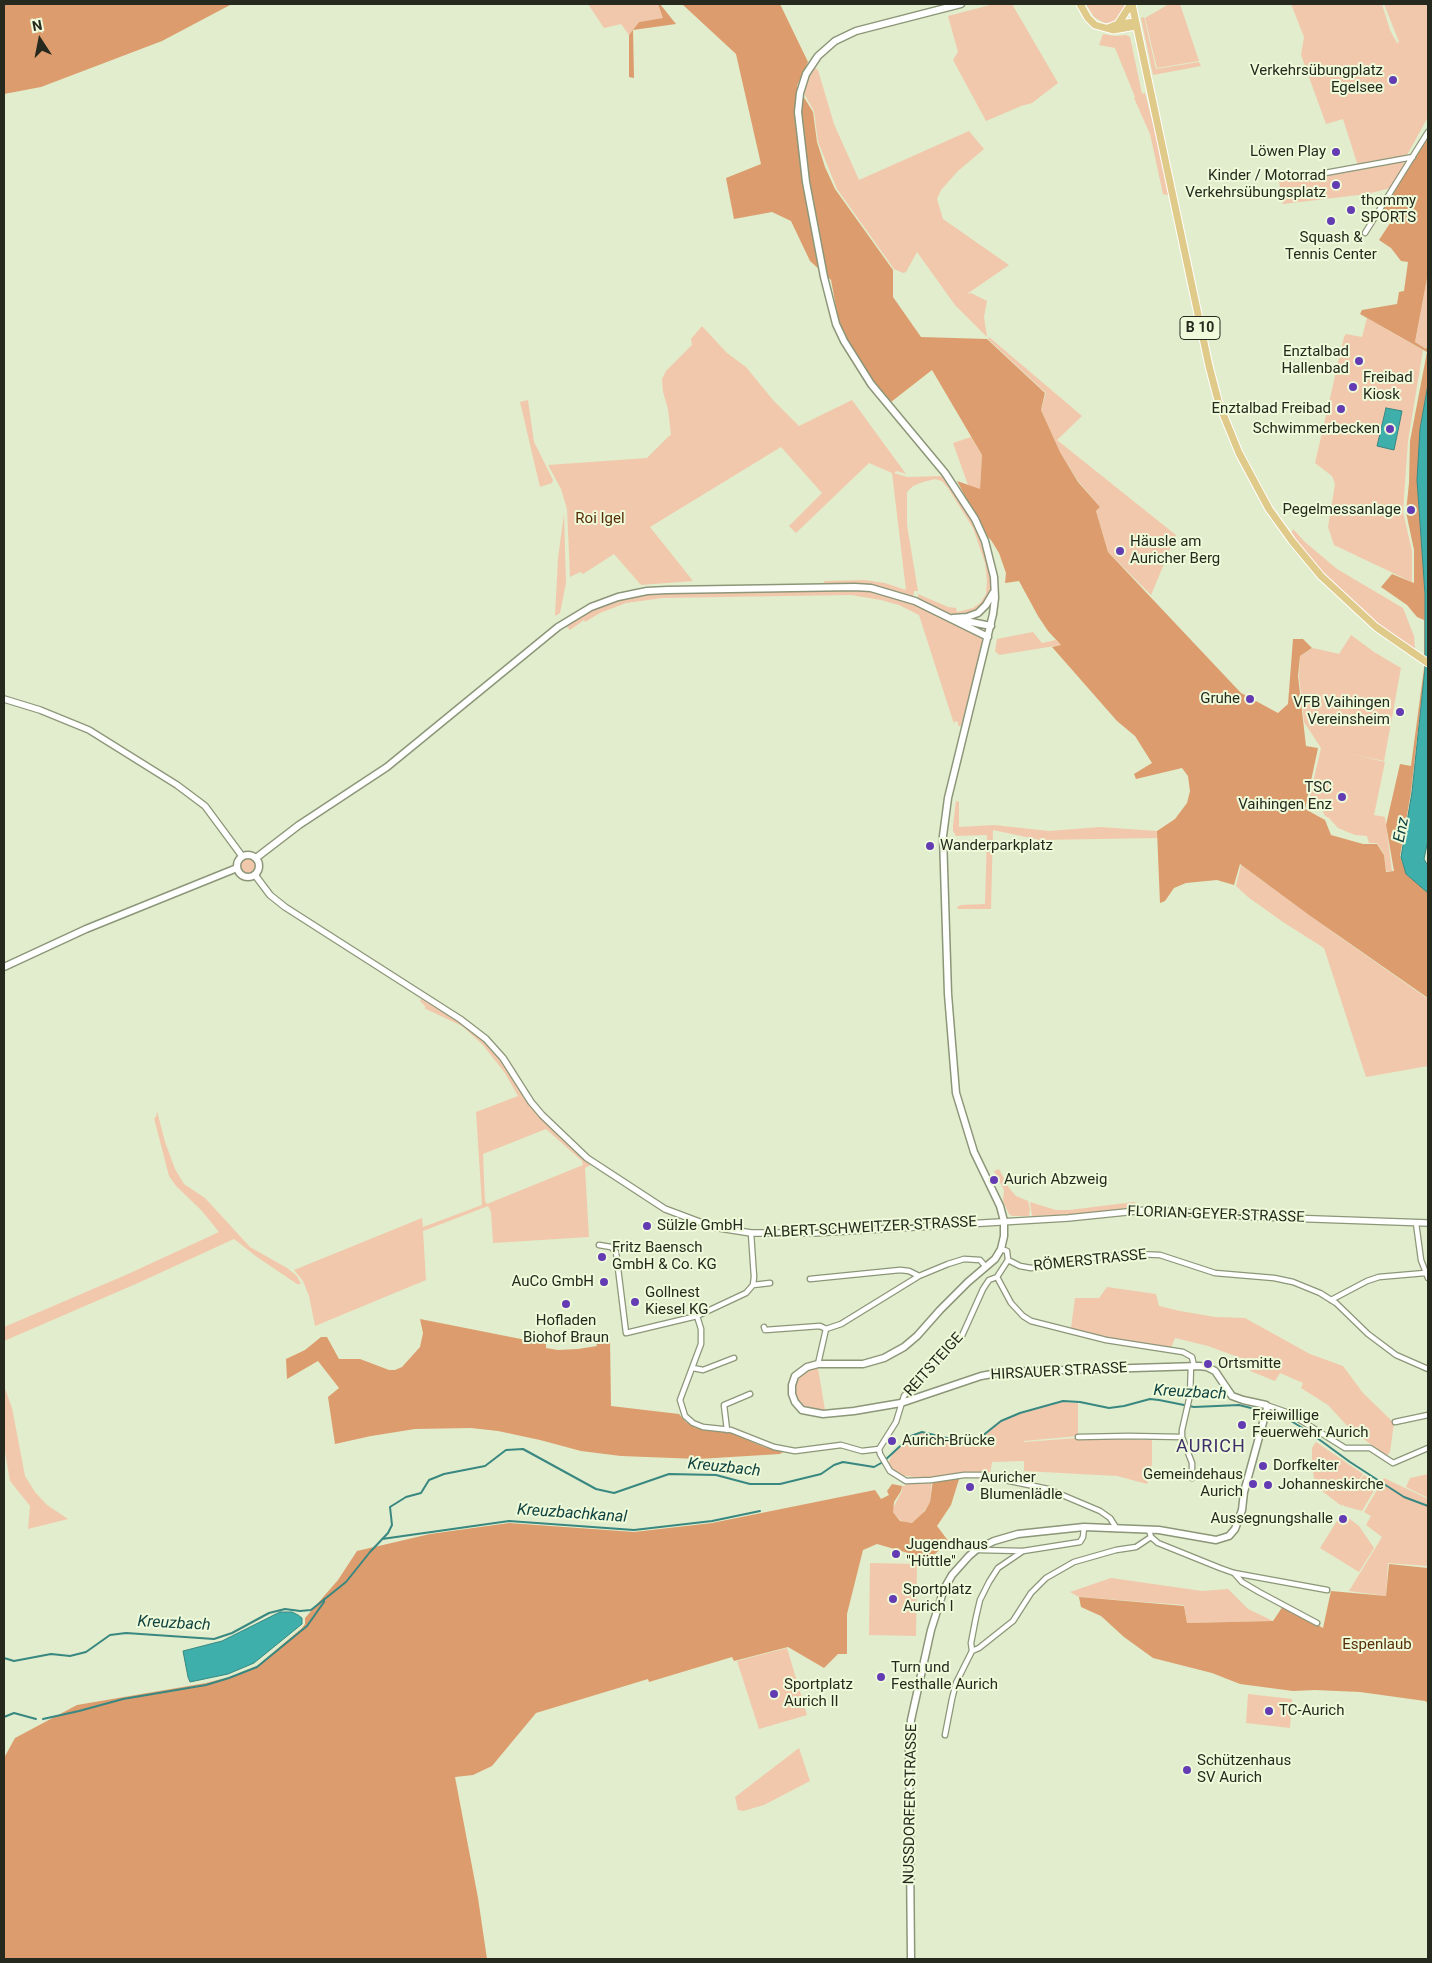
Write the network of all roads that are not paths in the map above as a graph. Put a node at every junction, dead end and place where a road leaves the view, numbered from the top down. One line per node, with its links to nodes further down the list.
1 (962, 4): 11 (main road)
2 (1080, 4): 6 (main road)
3 (1131, 4): 4 (main road); 5 (main road, B 10)
4 (1118, 24): 5 (main road); 6 (main road)
5 (1135, 24): 6 (main road); 15 (main road, B 10)
6 (1105, 29)
7 (1428, 132): 8 (street)
8 (1413, 157): 9 (street); 10 (street)
9 (1325, 173)
10 (1365, 233)
11 (995, 587): 12 (main road); 13 (main road)
12 (952, 618): 13 (main road); 14 (main road); 18 (main road)
13 (991, 626): 14 (main road)
14 (988, 637): 22 (main road)
15 (1428, 663)
16 (4, 699): 17 (street)
17 (242, 856): 18 (main road); 19 (main road)
18 (256, 858): 20 (main road)
19 (237, 868): 20 (main road); 21 (main road)
20 (255, 875): 25 (street, ALBERT-SCHWEITZER-STRASSE)
21 (4, 967)
22 (1004, 1221): 23 (street, FLORIAN-GEYER-STRASSE); 25 (street, ALBERT-SCHWEITZER-STRASSE); 27 (main road)
23 (1416, 1223): 24 (street, FLORIAN-GEYER-STRASSE); 30 (street)
24 (1428, 1224)
25 (751, 1233): 35 (street)
26 (599, 1245): 37 (street)
27 (1001, 1249): 28 (street); 29 (main road, HIRSAUER STRASSE)
28 (1008, 1260): 32 (street, REITSTEIGE); 36 (street, RÖMERSTRASSE)
29 (986, 1267): 31 (street); 41 (main road, HIRSAUER STRASSE)
30 (1427, 1275): 36 (street)
31 (919, 1276): 33 (street); 39 (street)
32 (997, 1277): 42 (street); 46 (street, REITSTEIGE)
33 (810, 1279)
34 (770, 1283): 35 (street)
35 (753, 1285): 37 (street)
36 (1331, 1300): 44 (street, RÖMERSTRASSE)
37 (697, 1316): 43 (street)
38 (764, 1327): 39 (street)
39 (826, 1329): 41 (street)
40 (734, 1358): 43 (street)
41 (818, 1364): 46 (main road, HIRSAUER STRASSE)
42 (1193, 1366): 46 (main road, HIRSAUER STRASSE); 47 (main road, HIRSAUER STRASSE); 52 (street)
43 (694, 1368): 50 (street)
44 (1428, 1369)
45 (750, 1394): 50 (street)
46 (901, 1403): 54 (street, REITSTEIGE)
47 (1266, 1409): 53 (street); 58 (main road, NUSSDORFER STRASSE)
48 (1428, 1415): 49 (street)
49 (1395, 1422)
50 (727, 1430): 54 (street)
51 (1078, 1437): 52 (street)
52 (1182, 1437): 55 (street)
53 (1428, 1448)
54 (880, 1451): 57 (street)
55 (1192, 1478)
56 (1084, 1527): 57 (main road, NUSSDORFER STRASSE); 59 (main road, NUSSDORFER STRASSE); 60 (street)
57 (1117, 1529): 58 (main road, NUSSDORFER STRASSE)
58 (1150, 1534): 61 (street); 64 (street)
59 (976, 1550): 60 (street); 66 (main road, NUSSDORFER STRASSE)
60 (1023, 1551): 64 (street)
61 (1234, 1573): 62 (street); 63 (street)
62 (1327, 1590)
63 (1317, 1623)
64 (972, 1651): 65 (street)
65 (945, 1736)
66 (911, 1959)

